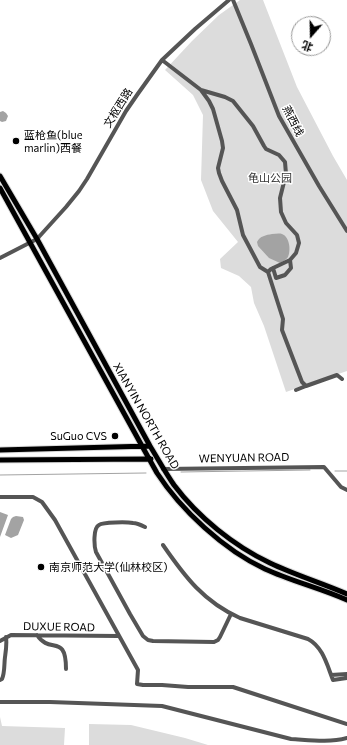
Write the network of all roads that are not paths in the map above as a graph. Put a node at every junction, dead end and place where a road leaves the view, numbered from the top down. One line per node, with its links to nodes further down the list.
1 (229, 0): 3 (street, 文枢西路)
2 (233, 0): 7 (street, 燕西线)
3 (162, 60): 4 (street); 8 (street, 文枢西路)
4 (201, 90): 11 (street); 13 (street)
5 (0, 176): 8 (main road, XIANYIN NORTH ROAD)
6 (0, 188): 9 (main road, XIANYIN NORTH ROAD)
7 (347, 231)
8 (37, 239): 9 (street); 18 (main road, XIANYIN NORTH ROAD)
9 (30, 242): 10 (street); 17 (main road, XIANYIN NORTH ROAD)
10 (0, 258)
11 (290, 260): 12 (street); 12 (street)
12 (273, 268): 13 (street)
13 (268, 272): 15 (street)
14 (342, 379): 15 (street)
15 (306, 386): 16 (street)
16 (296, 390)
17 (142, 446): 18 (main road); 19 (main road); 21 (main road, XIANYIN NORTH ROAD)
18 (150, 446): 20 (main road, XIANYIN NORTH ROAD)
19 (0, 450)
20 (157, 458): 21 (main road); 23 (main road, XIANYIN NORTH ROAD)
21 (150, 459): 22 (main road); 29 (main road, XIANYIN NORTH ROAD)
22 (0, 460)
23 (163, 469): 24 (street, WENYUAN ROAD); 28 (main road, XIANYIN NORTH ROAD)
24 (347, 490)
25 (0, 497): 32 (street)
26 (145, 527): 30 (street)
27 (163, 545): 30 (street)
28 (347, 594)
29 (347, 600)
30 (231, 614): 37 (street)
31 (37, 635): 32 (street, DUXUE ROAD); 33 (street, DUXUE ROAD); 35 (street)
32 (118, 636): 41 (street)
33 (6, 637): 34 (street, DUXUE ROAD); 39 (street)
34 (0, 641)
35 (66, 668)
36 (347, 674): 37 (street)
37 (331, 675): 38 (street)
38 (347, 678)
39 (0, 680)
40 (0, 702): 42 (street)
41 (347, 724)
42 (347, 738)

